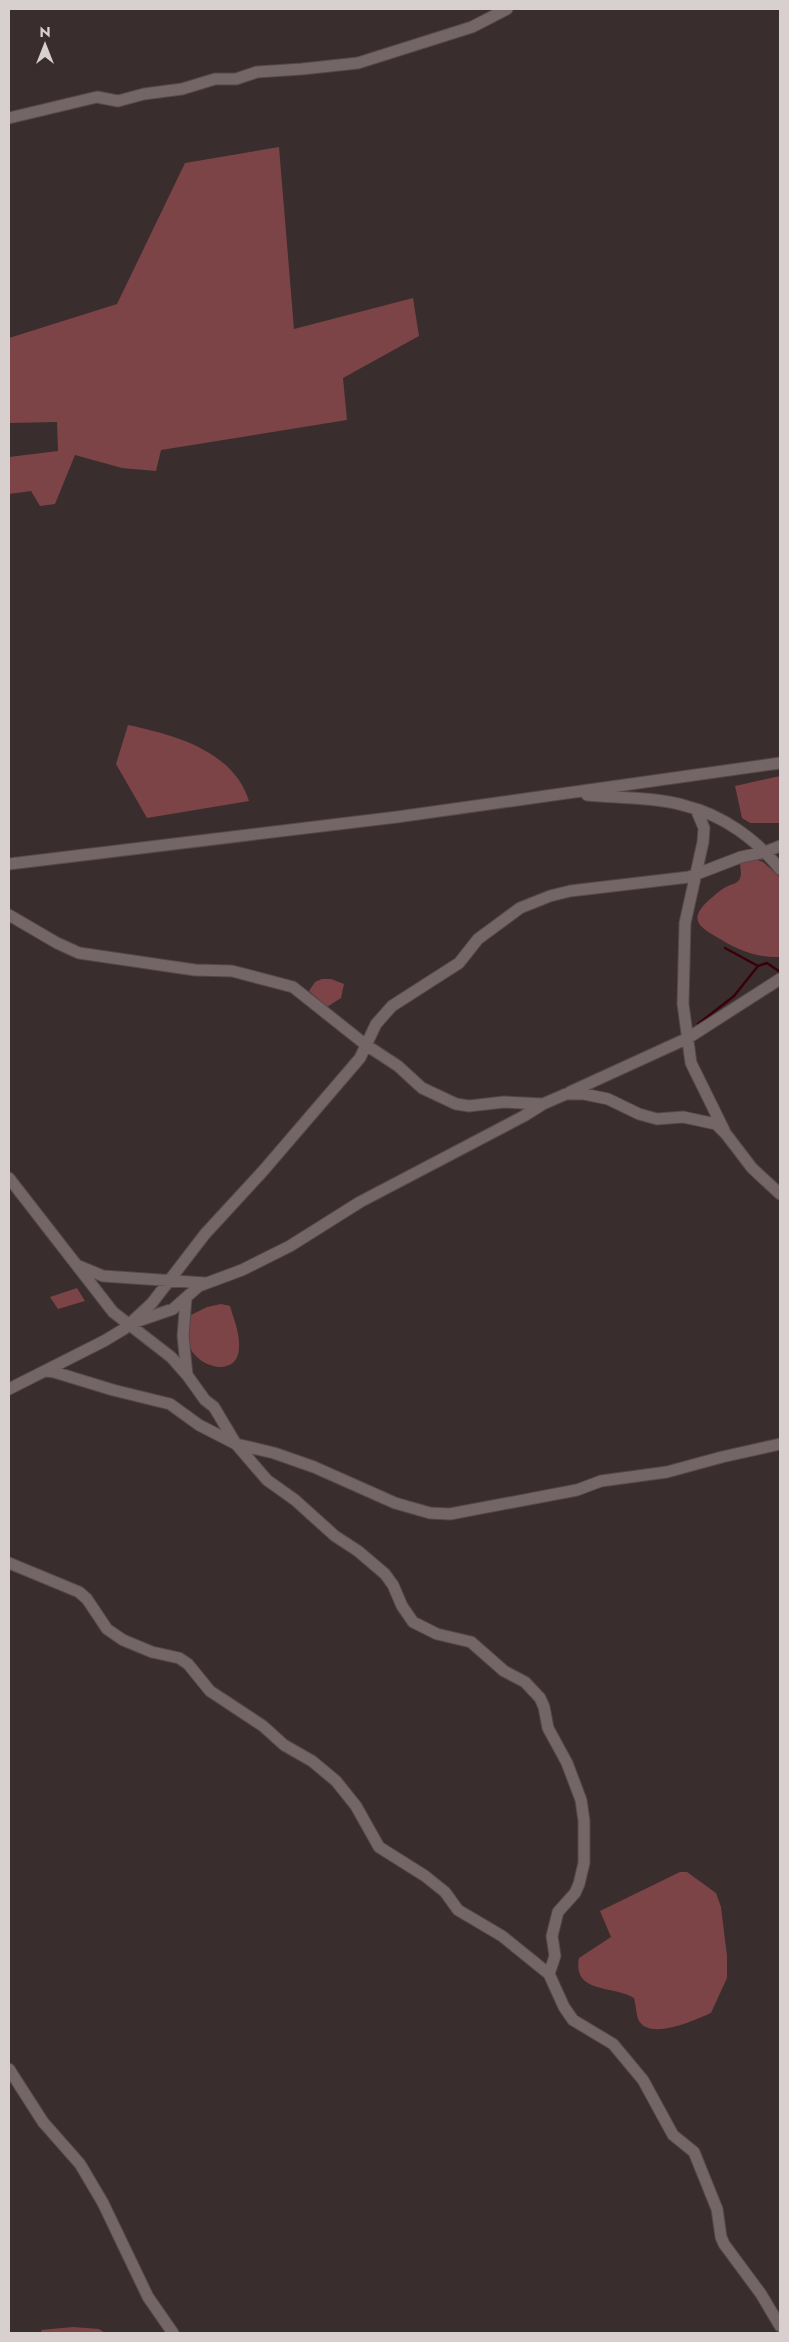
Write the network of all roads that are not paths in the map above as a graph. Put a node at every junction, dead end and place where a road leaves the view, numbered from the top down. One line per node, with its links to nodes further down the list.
1 (507, 9): 2 (street)
2 (9, 118)
3 (780, 763): 4 (street)
4 (568, 793): 5 (street); 8 (street)
5 (696, 809): 7 (street); 10 (street)
6 (780, 846): 7 (street)
7 (765, 852): 9 (street); 10 (street)
8 (9, 864)
9 (780, 869)
10 (695, 875): 13 (street); 14 (street)
11 (9, 915): 14 (street)
12 (780, 979): 13 (street)
13 (688, 1038): 15 (street); 17 (street)
14 (366, 1045): 16 (street); 21 (street)
15 (566, 1094): 16 (street); 17 (street)
16 (543, 1104): 22 (street)
17 (726, 1134): 19 (street)
18 (9, 1178): 20 (street)
19 (780, 1194)
20 (76, 1265): 21 (street); 24 (street)
21 (167, 1282): 22 (street); 24 (street)
22 (205, 1283): 23 (street)
23 (186, 1298): 24 (street); 26 (street)
24 (128, 1325): 25 (street); 26 (street)
25 (46, 1372): 27 (street); 30 (street)
26 (187, 1374): 30 (street)
27 (23, 1383): 28 (street); 29 (street)
28 (9, 1389)
29 (9, 1399)
30 (236, 1444): 31 (street); 33 (street)
31 (780, 1444)
32 (9, 1563): 33 (street)
33 (549, 1974): 35 (street)
34 (9, 2069): 36 (street)
35 (780, 2326)
36 (173, 2333)

